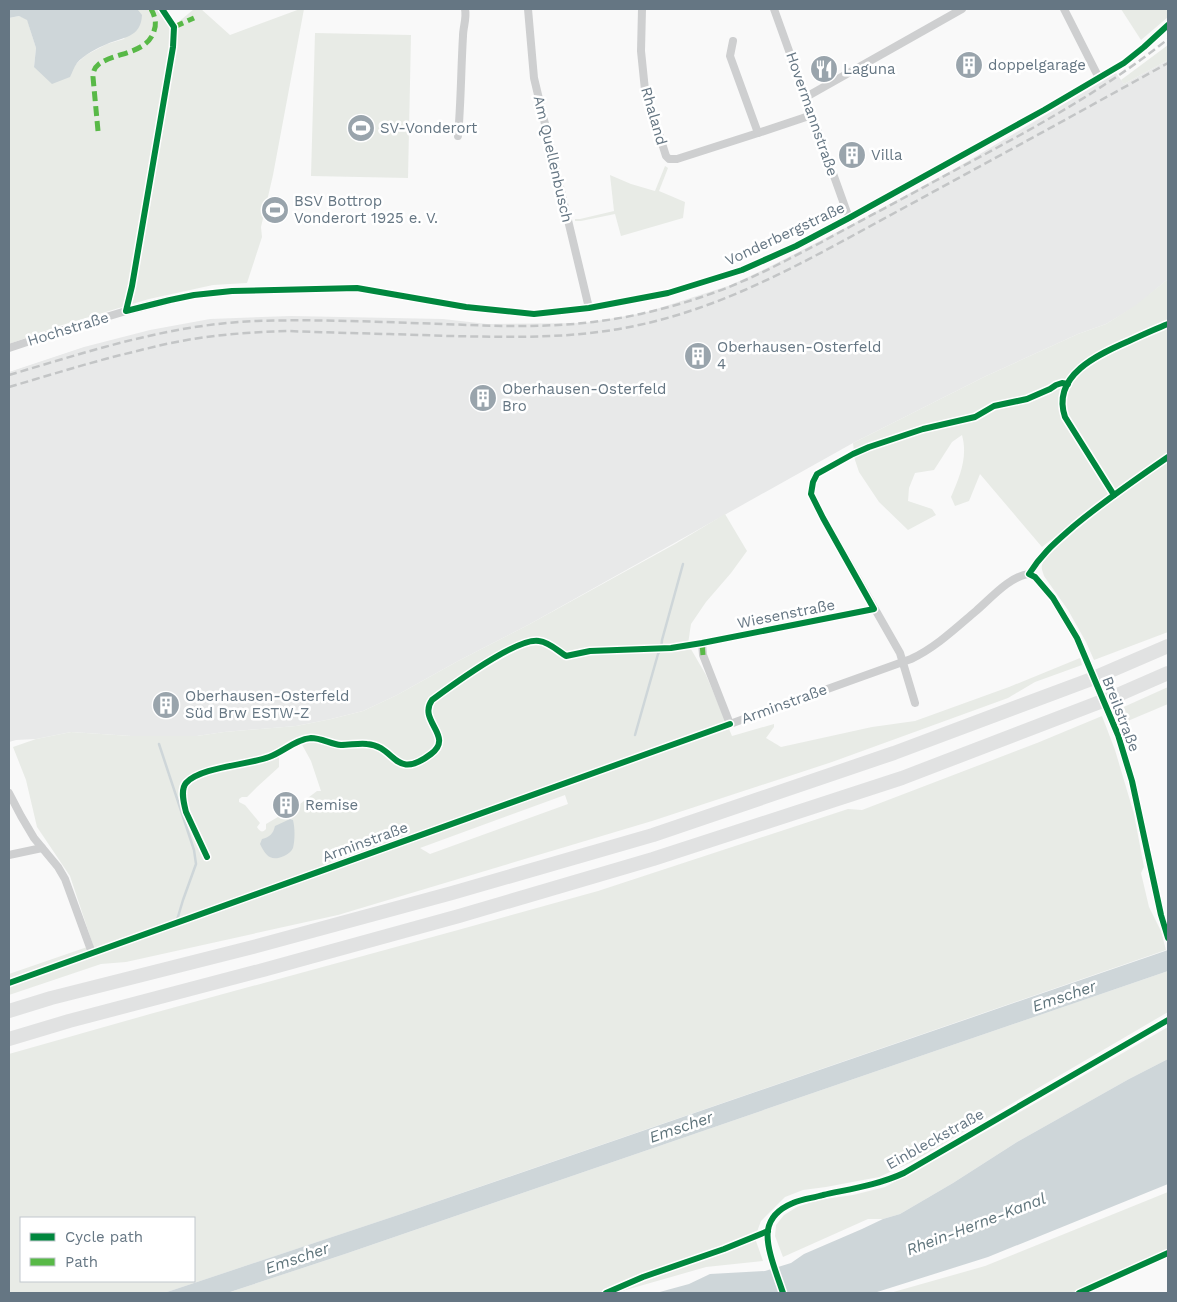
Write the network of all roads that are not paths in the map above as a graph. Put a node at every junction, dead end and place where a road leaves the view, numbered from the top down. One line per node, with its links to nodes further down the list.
1 (466, 9): 13 (street)
2 (528, 9): 16 (street, Am Quellenbusch)
3 (642, 9): 12 (street, Rhaland)
4 (774, 9): 10 (street, Hovermannstraße)
5 (962, 9): 10 (street)
6 (1064, 9): 9 (street)
7 (1168, 25): 9 (street, Vonderbergstraße)
8 (733, 41): 12 (street)
9 (1100, 78): 14 (street, Vonderbergstraße)
10 (806, 98): 11 (street, Hovermannstraße)
11 (812, 115): 12 (street, Rhaland); 14 (street, Hovermannstraße)
12 (758, 132)
13 (458, 136)
14 (848, 218): 16 (street, Vonderbergstraße)
15 (246, 291): 16 (street, Vonderbergstraße); 17 (street, Hochstraße)
16 (589, 308)
17 (9, 348)
18 (1168, 457): 20 (street, Arminstraße)
19 (813, 482): 21 (street)
20 (1029, 574): 23 (street, Arminstraße); 30 (street, Breilstraße)
21 (874, 608): 23 (street); 26 (street, Wiesenstraße)
22 (1168, 646): 33 (highway)
23 (903, 662): 25 (street); 26 (street, Arminstraße)
24 (1168, 673): 35 (highway)
25 (915, 703)
26 (730, 724): 31 (street, Arminstraße)
27 (9, 793): 28 (street)
28 (42, 848): 29 (street); 31 (street)
29 (9, 855)
30 (1168, 937)
31 (92, 953): 32 (street, Arminstraße)
32 (9, 983)
33 (9, 1011)
34 (1168, 1020): 36 (street, Einbleckstraße)
35 (9, 1039)
36 (783, 1293)

